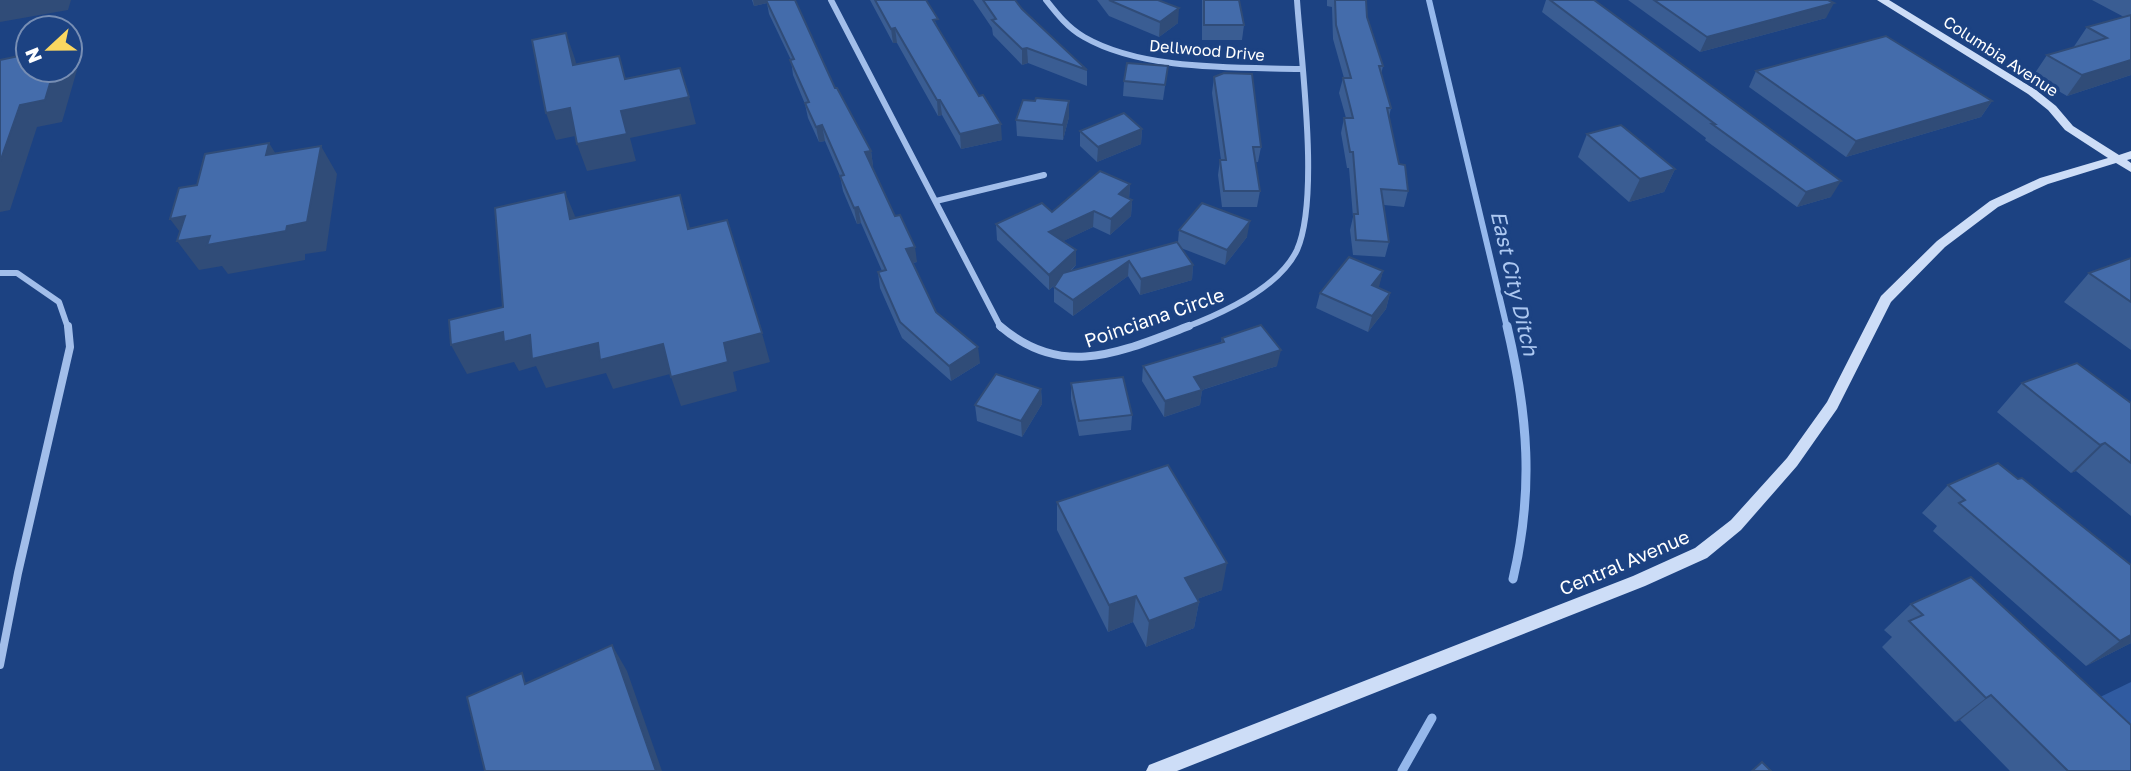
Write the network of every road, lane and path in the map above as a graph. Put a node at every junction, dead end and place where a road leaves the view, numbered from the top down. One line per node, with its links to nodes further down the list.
1 (831, 0): 10 (street, Poinciana Circle)
2 (1046, 0): 5 (street, Dellwood Drive)
3 (1297, 0): 5 (street, Poinciana Circle)
4 (1882, 0): 7 (street, Columbia Avenue)
5 (1301, 69): 10 (street, Poinciana Circle)
6 (2131, 155): 7 (street, Central Avenue)
7 (2116, 159): 8 (street, Columbia Avenue); 13 (street, Central Avenue)
8 (2131, 169)
9 (1044, 175): 10 (street)
10 (936, 201)
11 (0, 273): 12 (street)
12 (0, 665)
13 (1154, 771)

